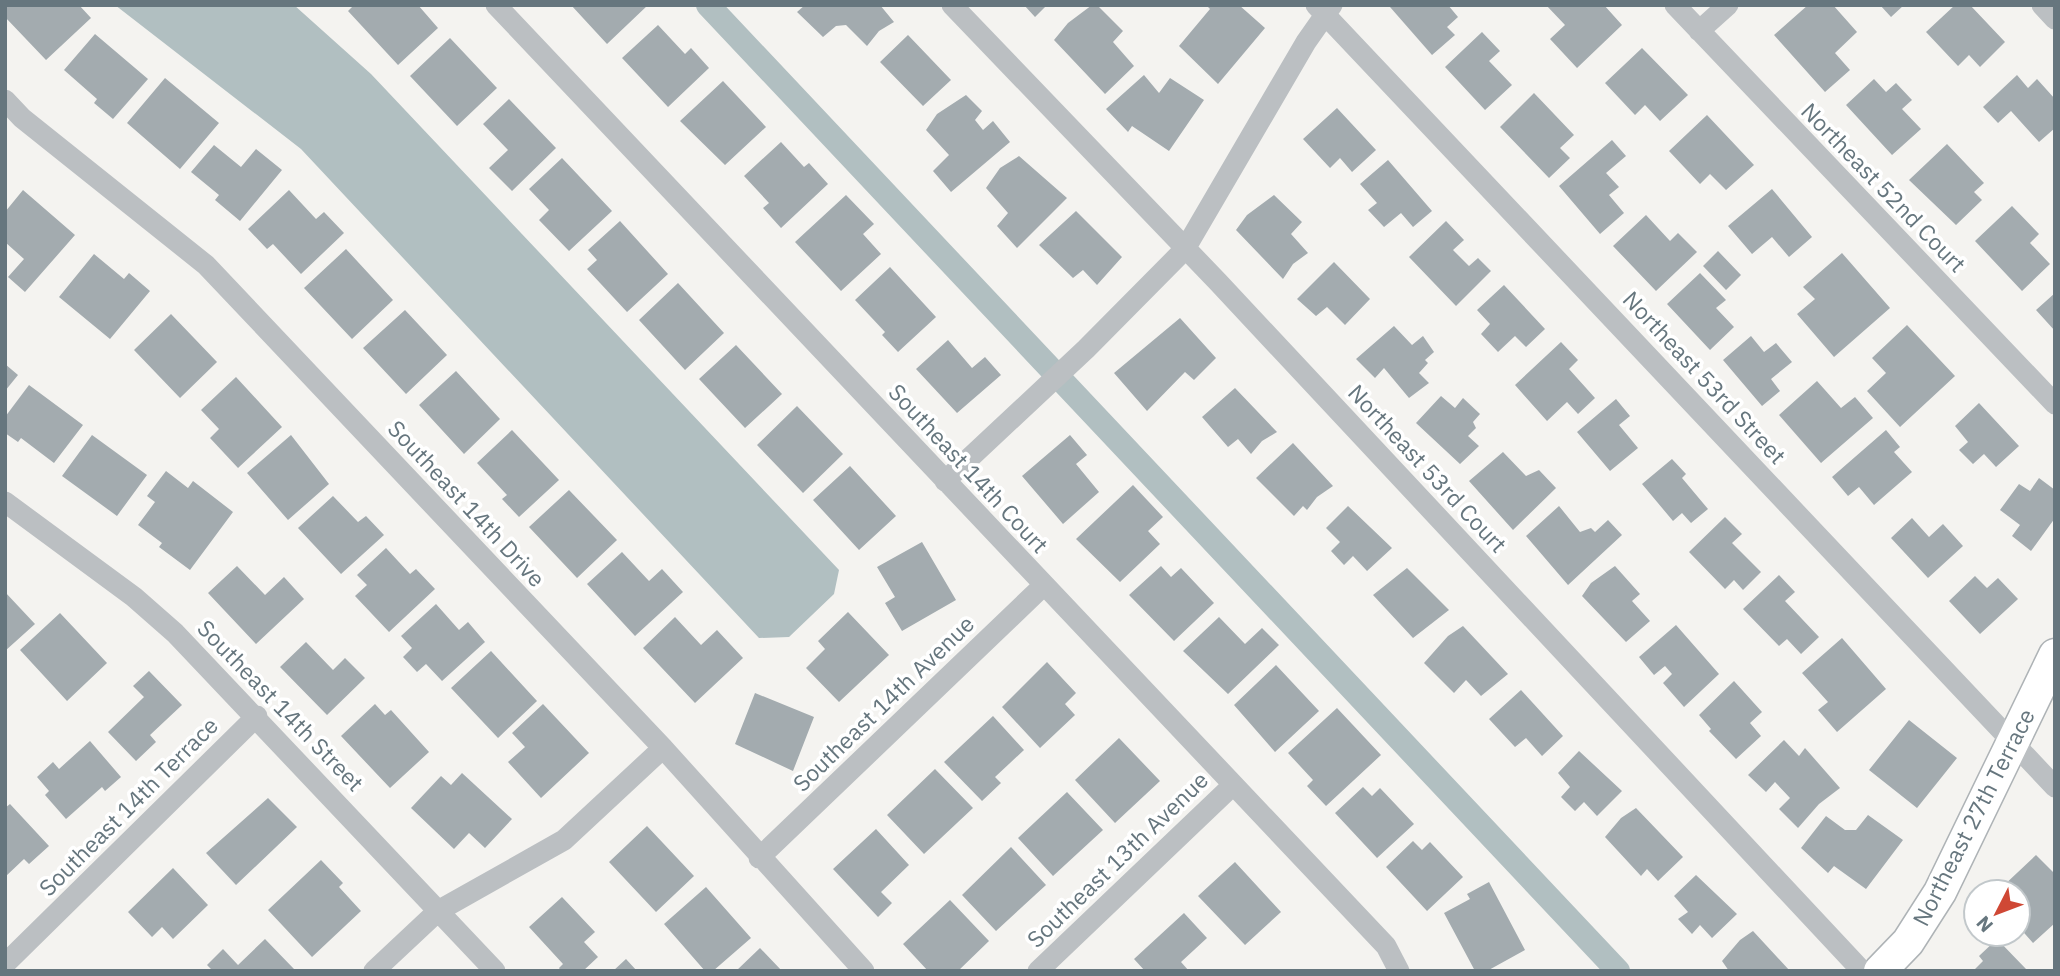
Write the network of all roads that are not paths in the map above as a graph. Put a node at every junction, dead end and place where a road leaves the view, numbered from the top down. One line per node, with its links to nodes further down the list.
1 (496, 5): 12 (street, Southeast 14th Court)
2 (952, 5): 10 (street, Northeast 53rd Court)
3 (1675, 5): 8 (street, Northeast 52nd Court)
4 (1728, 5): 8 (street)
5 (2042, 5): 7 (street)
6 (1324, 8): 10 (street); 17 (street, Northeast 53rd Street)
7 (2055, 19)
8 (1699, 31): 11 (street, Northeast 52nd Court)
9 (5, 100): 18 (street, Southeast 14th Drive)
10 (1185, 249): 12 (street); 29 (street, Northeast 53rd Court)
11 (2055, 404)
12 (946, 481): 14 (street, Southeast 14th Court)
13 (5, 502): 16 (street, Southeast 14th Street)
14 (1043, 586): 19 (street, Southeast 14th Court); 21 (street, Southeast 14th Avenue)
15 (2055, 655): 17 (street, Northeast 27th Terrace)
16 (257, 716): 22 (street, Southeast 14th Street); 23 (street, Southeast 14th Terrace)
17 (2013, 743): 20 (street, Northeast 53rd Street); 30 (street, Northeast 27th Terrace)
18 (663, 748): 21 (street, Southeast 14th Drive); 22 (street)
19 (1232, 786): 27 (street, Southeast 13th Avenue); 28 (street, Southeast 14th Court)
20 (2055, 787)
21 (759, 858): 26 (street, Southeast 14th Drive)
22 (438, 911): 24 (street); 25 (street, Southeast 14th Street)
23 (5, 964)
24 (374, 971)
25 (495, 971)
26 (864, 971)
27 (1038, 971)
28 (1399, 971)
29 (1862, 971)
30 (1880, 971)

